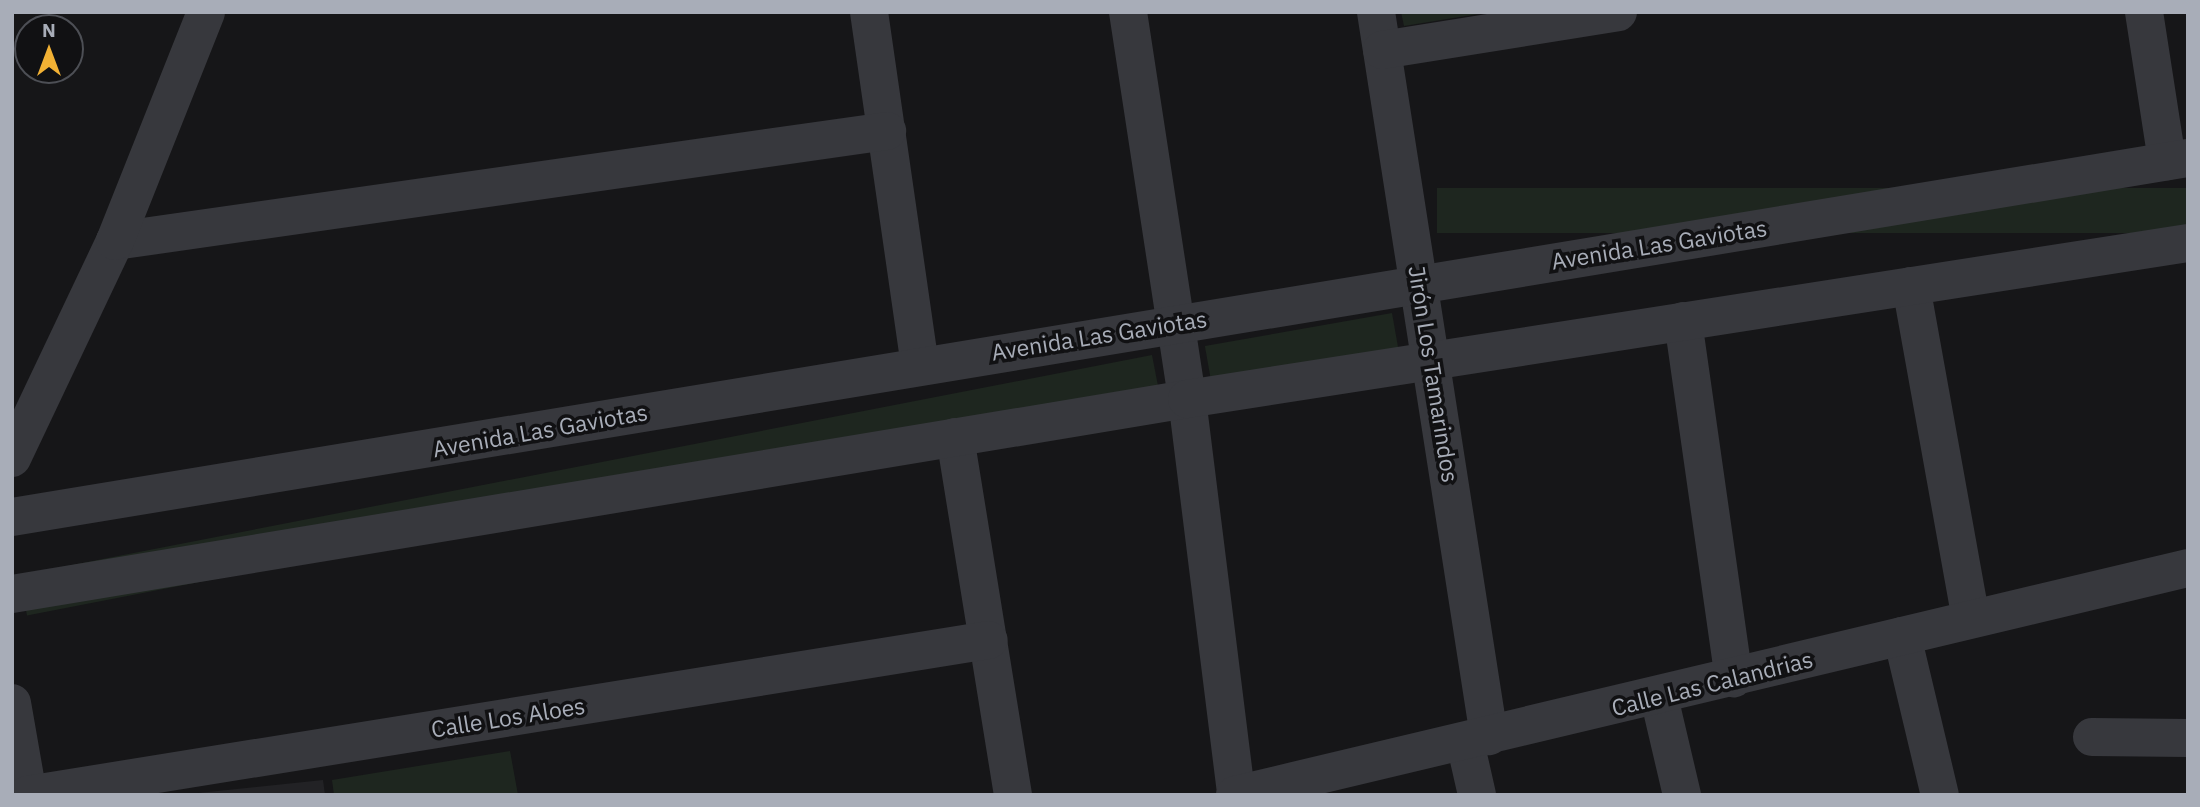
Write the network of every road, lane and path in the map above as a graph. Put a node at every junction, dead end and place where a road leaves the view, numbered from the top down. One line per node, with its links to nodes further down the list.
1 (206, 12): 10 (street)
2 (869, 12): 8 (street)
3 (1128, 12): 15 (street)
4 (1376, 12): 7 (street, Jirón Los Tamarindos)
5 (1618, 12): 7 (street)
6 (2144, 12): 9 (street)
7 (1382, 50): 12 (street, Jirón Los Tamarindos)
8 (887, 131): 10 (street); 17 (street)
9 (2177, 160): 12 (street, Avenida Las Gaviotas)
10 (115, 241): 20 (street)
11 (2188, 243): 13 (street)
12 (1420, 283): 15 (street, Avenida Las Gaviotas); 16 (street, Jirón Los Tamarindos)
13 (1911, 286): 14 (street); 24 (street)
14 (1683, 321): 16 (street); 27 (street)
15 (1175, 323): 17 (street, Avenida Las Gaviotas); 18 (street)
16 (1432, 361): 18 (street); 32 (street, Jirón Los Tamarindos)
17 (920, 364): 21 (street, Avenida Las Gaviotas)
18 (1187, 399): 19 (street); 35 (street)
19 (955, 438): 23 (street); 26 (street)
20 (12, 457)
21 (12, 517)
22 (2188, 568): 24 (street, Calle Las Calandrias)
23 (12, 594)
24 (1971, 619): 25 (street, Calle Las Calandrias)
25 (1902, 636): 27 (street, Calle Las Calandrias); 38 (street)
26 (989, 640): 33 (street, Calle Los Aloes); 34 (street)
27 (1734, 678): 28 (street, Calle Las Calandrias)
28 (1659, 697): 32 (street, Calle Las Calandrias); 37 (street)
29 (12, 703): 33 (street)
30 (2092, 737): 31 (street)
31 (2188, 738)
32 (1477, 739): 35 (street, Calle Las Calandrias); 36 (street, Jirón Los Tamarindos)
33 (27, 795)
34 (1013, 795)
35 (1236, 795)
36 (1477, 795)
37 (1682, 795)
38 (1940, 795)

